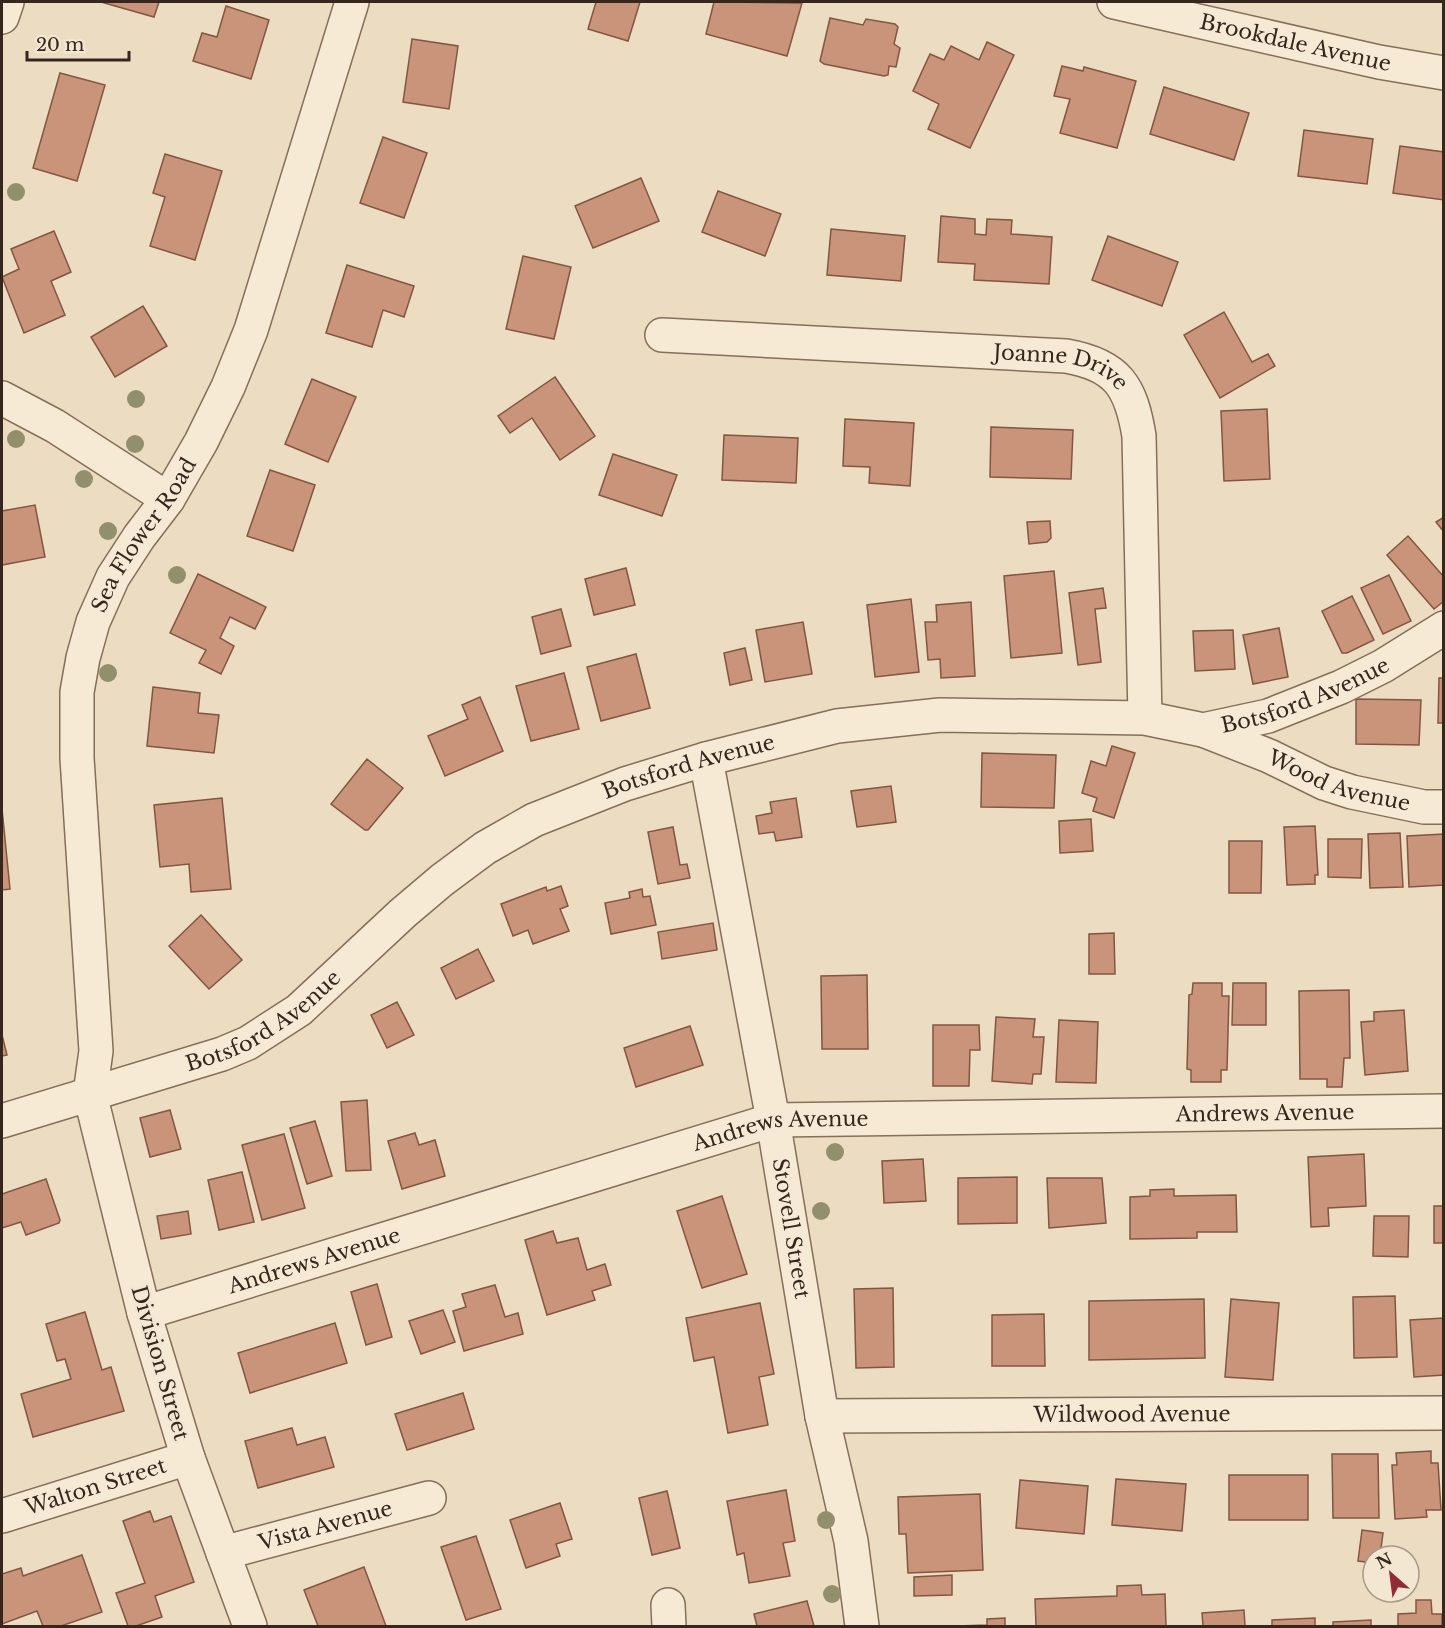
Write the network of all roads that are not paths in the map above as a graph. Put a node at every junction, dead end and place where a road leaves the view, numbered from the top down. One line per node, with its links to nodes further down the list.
1 (6, 2): 4 (street)
2 (352, 2): 8 (street, Sea Flower Road)
3 (1114, 2): 5 (street, Brookdale Avenue)
4 (2, 17)
5 (1443, 73)
6 (662, 335): 10 (street, Joanne Drive)
7 (2, 398): 8 (street)
8 (168, 499): 14 (street, Sea Flower Road)
9 (1443, 628): 11 (street, Botsford Avenue)
10 (1145, 718): 11 (street, Botsford Avenue); 12 (street, Botsford Avenue)
11 (1203, 730): 13 (street, Wood Avenue)
12 (706, 759): 14 (street, Botsford Avenue); 16 (street, Stovell Street)
13 (1443, 807)
14 (90, 1094): 17 (street, Botsford Avenue); 18 (street, Division Street)
15 (1443, 1112): 16 (street, Andrews Avenue)
16 (773, 1120): 18 (street, Andrews Avenue); 20 (street, Stovell Street)
17 (2, 1121)
18 (144, 1313): 21 (street, Division Street)
19 (1443, 1413): 20 (street, Wildwood Avenue)
20 (822, 1416): 26 (street, Stovell Street)
21 (188, 1458): 23 (street, Walton Street); 24 (street, Division Street)
22 (429, 1498): 24 (street, Vista Avenue)
23 (2, 1516)
24 (223, 1553): 25 (street, Division Street)
25 (250, 1626)
26 (862, 1626)

